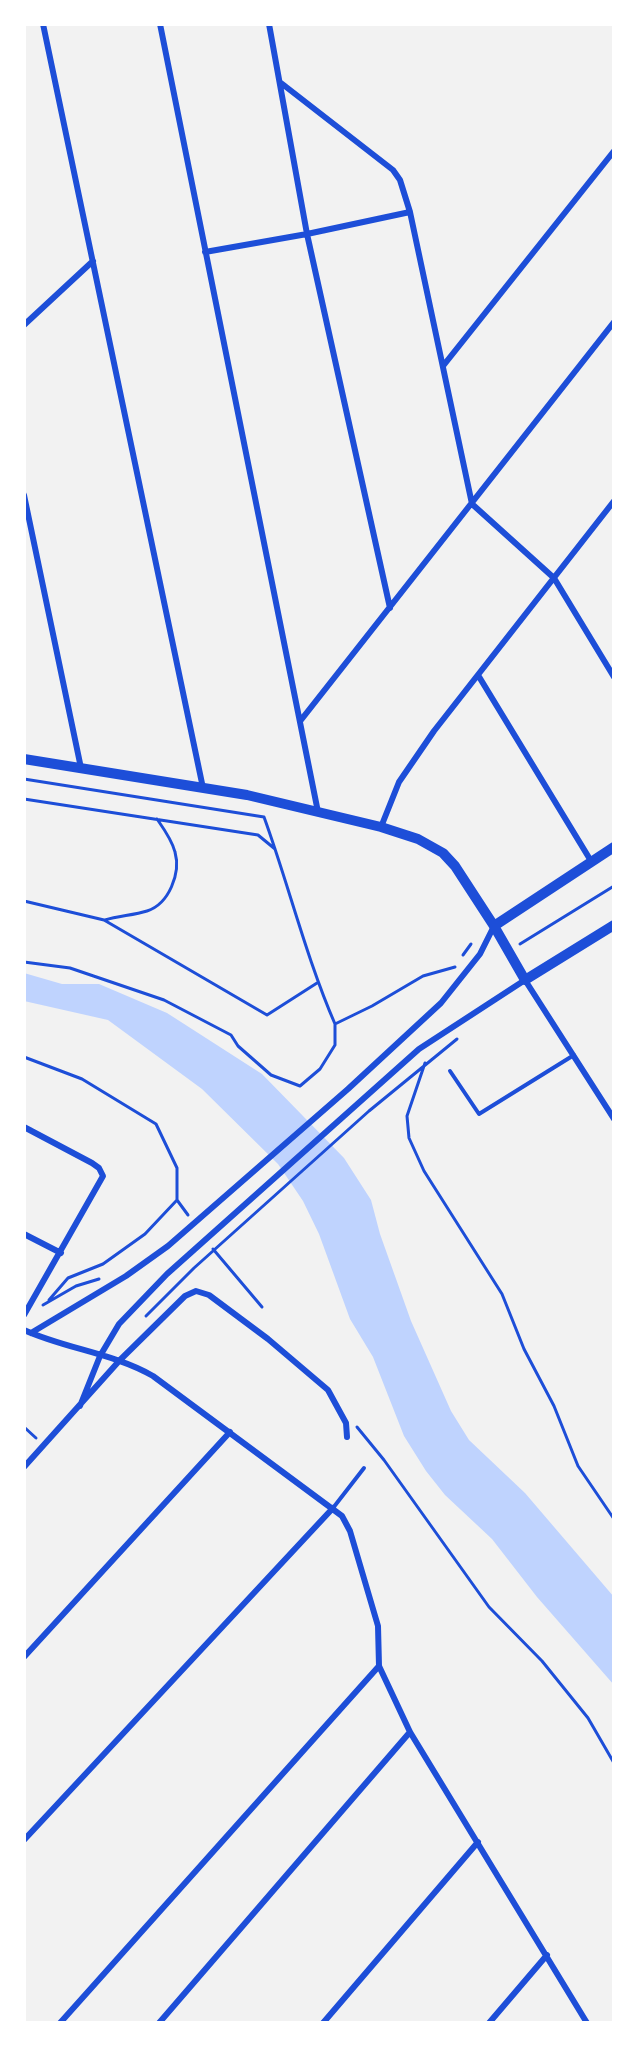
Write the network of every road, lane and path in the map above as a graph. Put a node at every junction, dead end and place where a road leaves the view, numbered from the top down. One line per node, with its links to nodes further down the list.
1 (43, 24): 9 (street)
2 (160, 24): 8 (street)
3 (269, 24): 4 (street)
4 (281, 83): 6 (street); 7 (street)
5 (614, 151): 12 (street)
6 (410, 212): 7 (street); 12 (street)
7 (307, 234): 8 (street); 17 (street)
8 (205, 252): 20 (street)
9 (93, 261): 11 (street); 24 (street)
10 (614, 322): 15 (street)
11 (24, 325)
12 (443, 366): 15 (street)
13 (24, 495): 22 (street)
14 (614, 501): 16 (street)
15 (472, 504): 16 (street); 17 (street)
16 (554, 578): 18 (street); 19 (street)
17 (390, 608): 20 (street)
18 (478, 675): 28 (street); 31 (street)
19 (614, 677)
20 (301, 720): 26 (street)
21 (24, 759): 22 (street)
22 (81, 768): 24 (street)
23 (24, 779): 30 (path)
24 (203, 788): 26 (street)
25 (24, 799): 27 (path)
26 (318, 812): 28 (street)
27 (157, 819): 30 (path); 34 (path)
28 (381, 827): 35 (street)
29 (614, 847): 31 (street)
30 (276, 850): 43 (path)
31 (591, 861): 35 (street)
32 (614, 886): 38 (path)
33 (24, 901): 34 (path)
34 (104, 920): 43 (path)
35 (494, 926): 37 (street); 38 (street)
36 (614, 926): 42 (street)
37 (488, 941): 40 (path); 59 (street)
38 (508, 951): 42 (street)
39 (24, 962): 44 (path)
40 (455, 967): 41 (path); 44 (path)
41 (448, 976)
42 (525, 980): 46 (street); 60 (street)
43 (317, 983): 44 (path)
44 (334, 1024)
45 (459, 1038): 48 (path)
46 (574, 1055): 49 (lane); 50 (street)
47 (24, 1057): 52 (path)
48 (426, 1062): 58 (path); 71 (path)
49 (450, 1071)
50 (614, 1119)
51 (24, 1127): 54 (street)
52 (177, 1200)
53 (24, 1234): 54 (street)
54 (61, 1253): 57 (street)
55 (108, 1275): 56 (path)
56 (40, 1308)
57 (24, 1315)
58 (146, 1317)
59 (27, 1332): 60 (street)
60 (100, 1356): 61 (street); 62 (street)
61 (120, 1360): 62 (street); 66 (street); 67 (street)
62 (80, 1406): 68 (street)
63 (354, 1424): 75 (path)
64 (24, 1427): 65 (path)
65 (45, 1432)
66 (230, 1432): 70 (street); 72 (street)
67 (347, 1437)
68 (24, 1467)
69 (364, 1468): 70 (lane)
70 (333, 1508): 73 (street); 76 (street)
71 (614, 1519)
72 (24, 1657)
73 (378, 1666): 74 (street); 79 (street)
74 (410, 1732): 77 (street); 80 (street)
75 (614, 1763)
76 (24, 1840)
77 (478, 1842): 78 (street); 81 (street)
78 (547, 1955): 82 (street); 83 (street)
79 (60, 2023)
80 (159, 2023)
81 (323, 2023)
82 (489, 2023)
83 (587, 2023)

